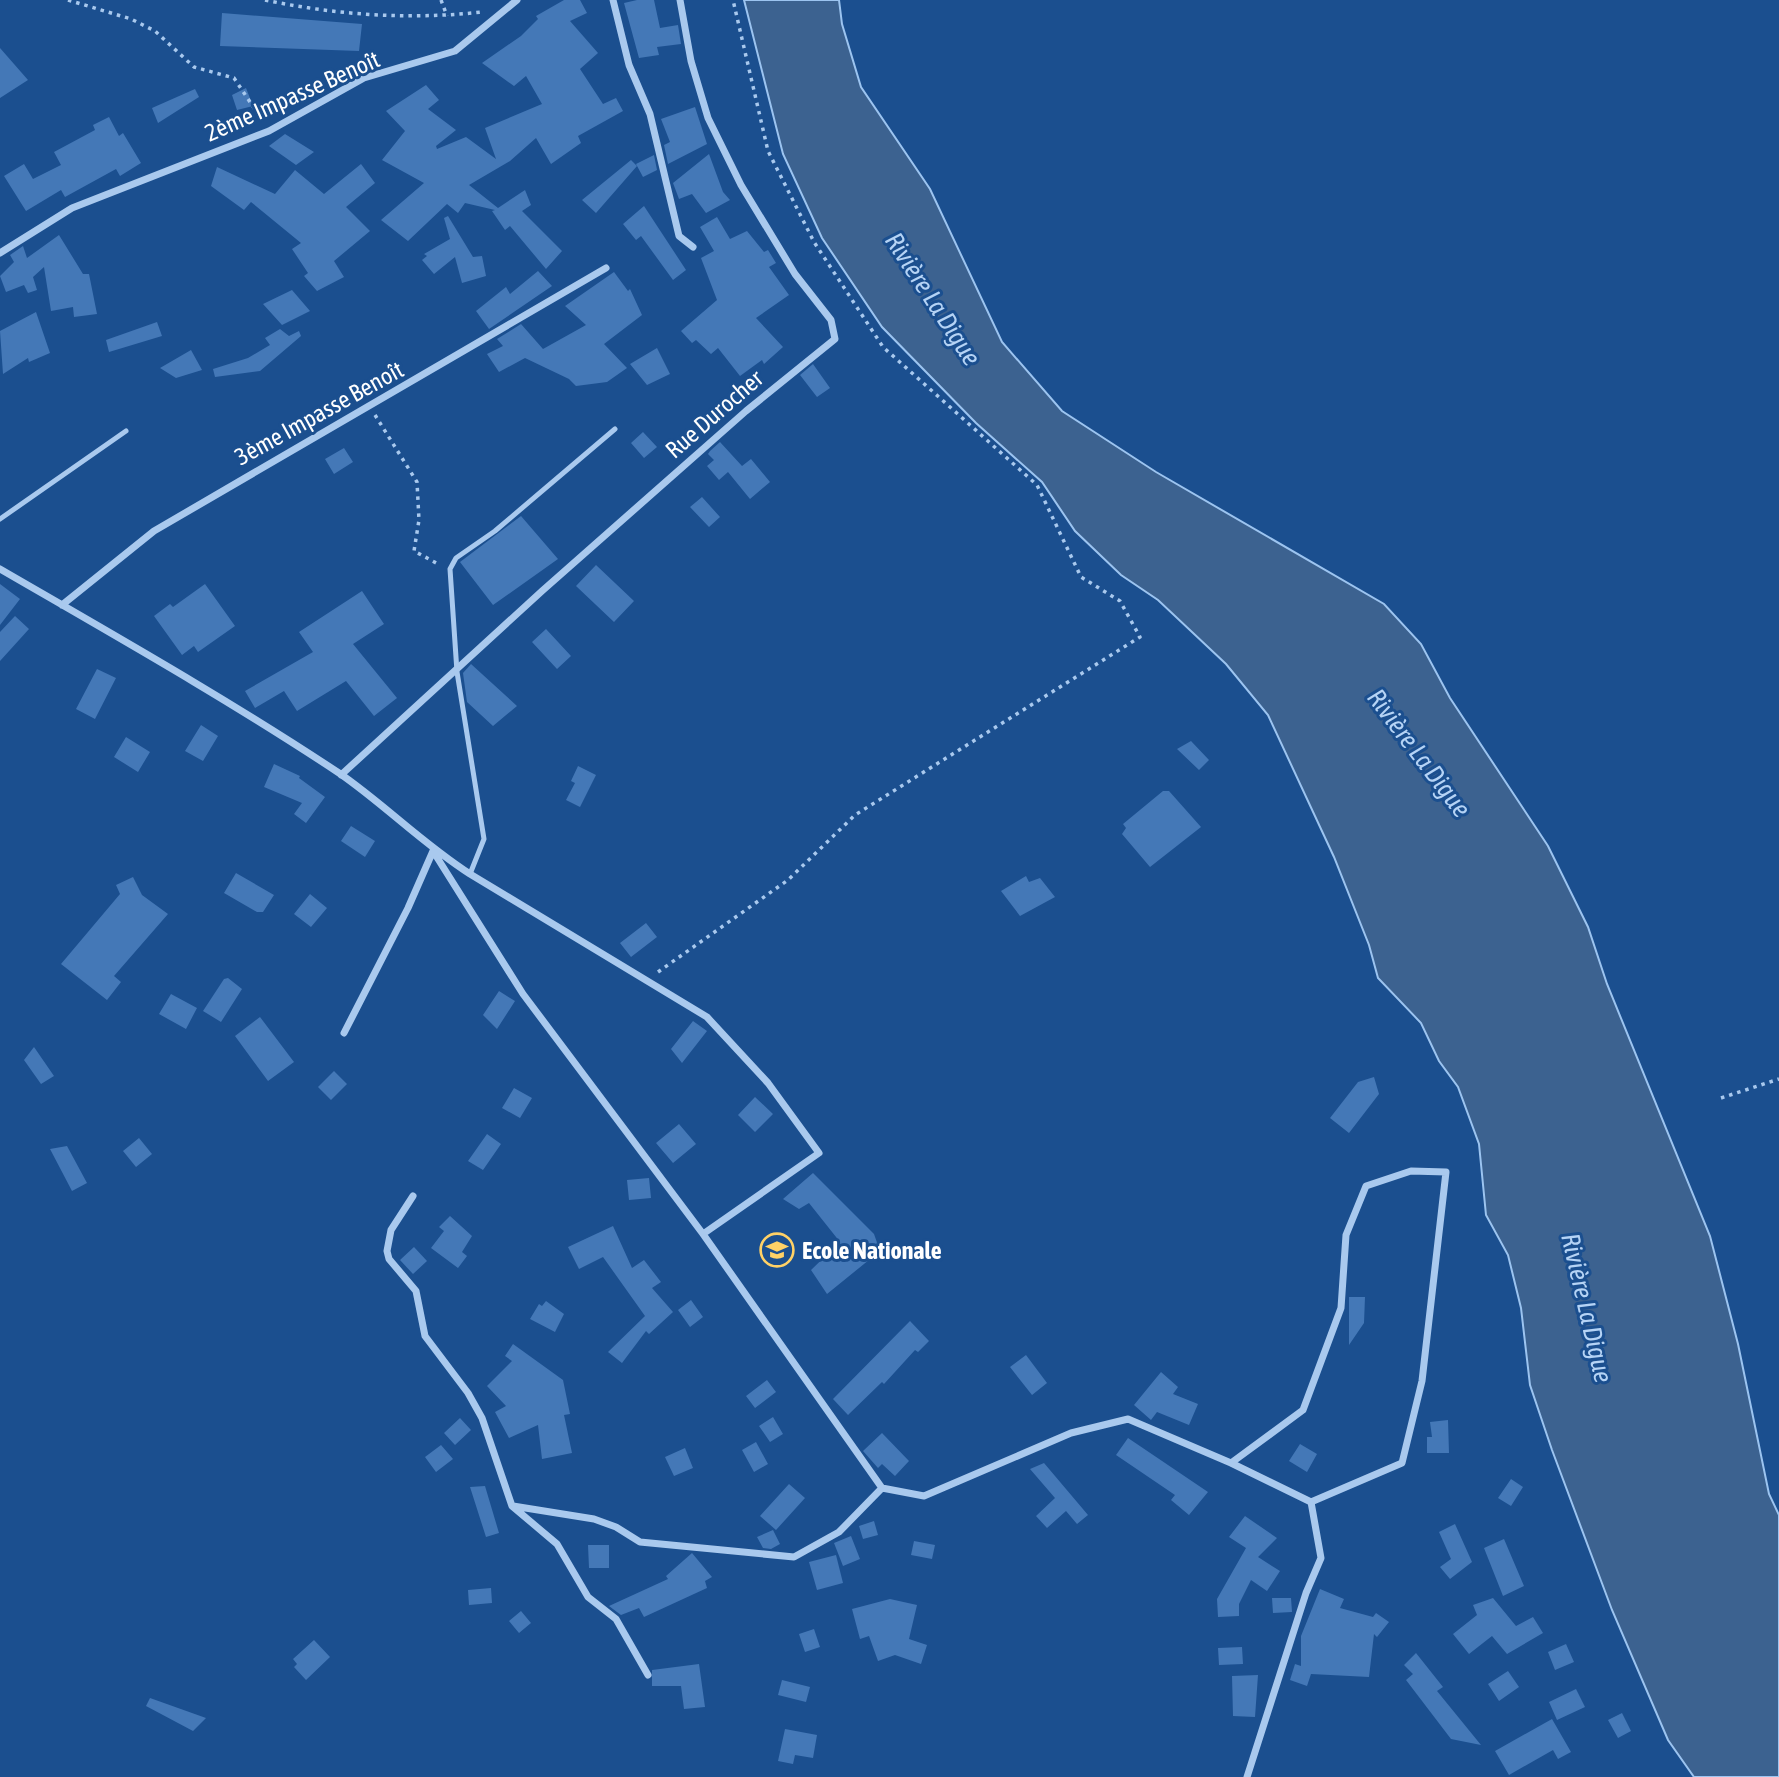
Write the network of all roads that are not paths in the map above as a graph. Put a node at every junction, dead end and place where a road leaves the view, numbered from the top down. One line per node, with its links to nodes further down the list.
1 (517, 0): 5 (street, 2ème Impasse Benoît)
2 (613, 0): 4 (street)
3 (680, 0): 12 (street, Rue Durocher)
4 (693, 247)
5 (0, 253)
6 (606, 268): 11 (street, 3ème Impasse Benoît)
7 (615, 429): 12 (lane)
8 (126, 431): 9 (lane)
9 (0, 519)
10 (0, 569): 11 (street)
11 (62, 605): 13 (street)
12 (457, 672): 13 (street, Rue Durocher); 15 (lane)
13 (341, 775): 14 (street)
14 (433, 851): 15 (street); 16 (street); 18 (street)
15 (470, 874): 18 (street)
16 (344, 1033)
17 (413, 1196): 22 (street)
18 (703, 1234): 20 (street)
19 (1231, 1463): 20 (street); 21 (street); 21 (street)
20 (882, 1488): 22 (street)
21 (1311, 1502): 24 (street)
22 (512, 1506): 23 (street)
23 (648, 1675)
24 (1247, 1777)

